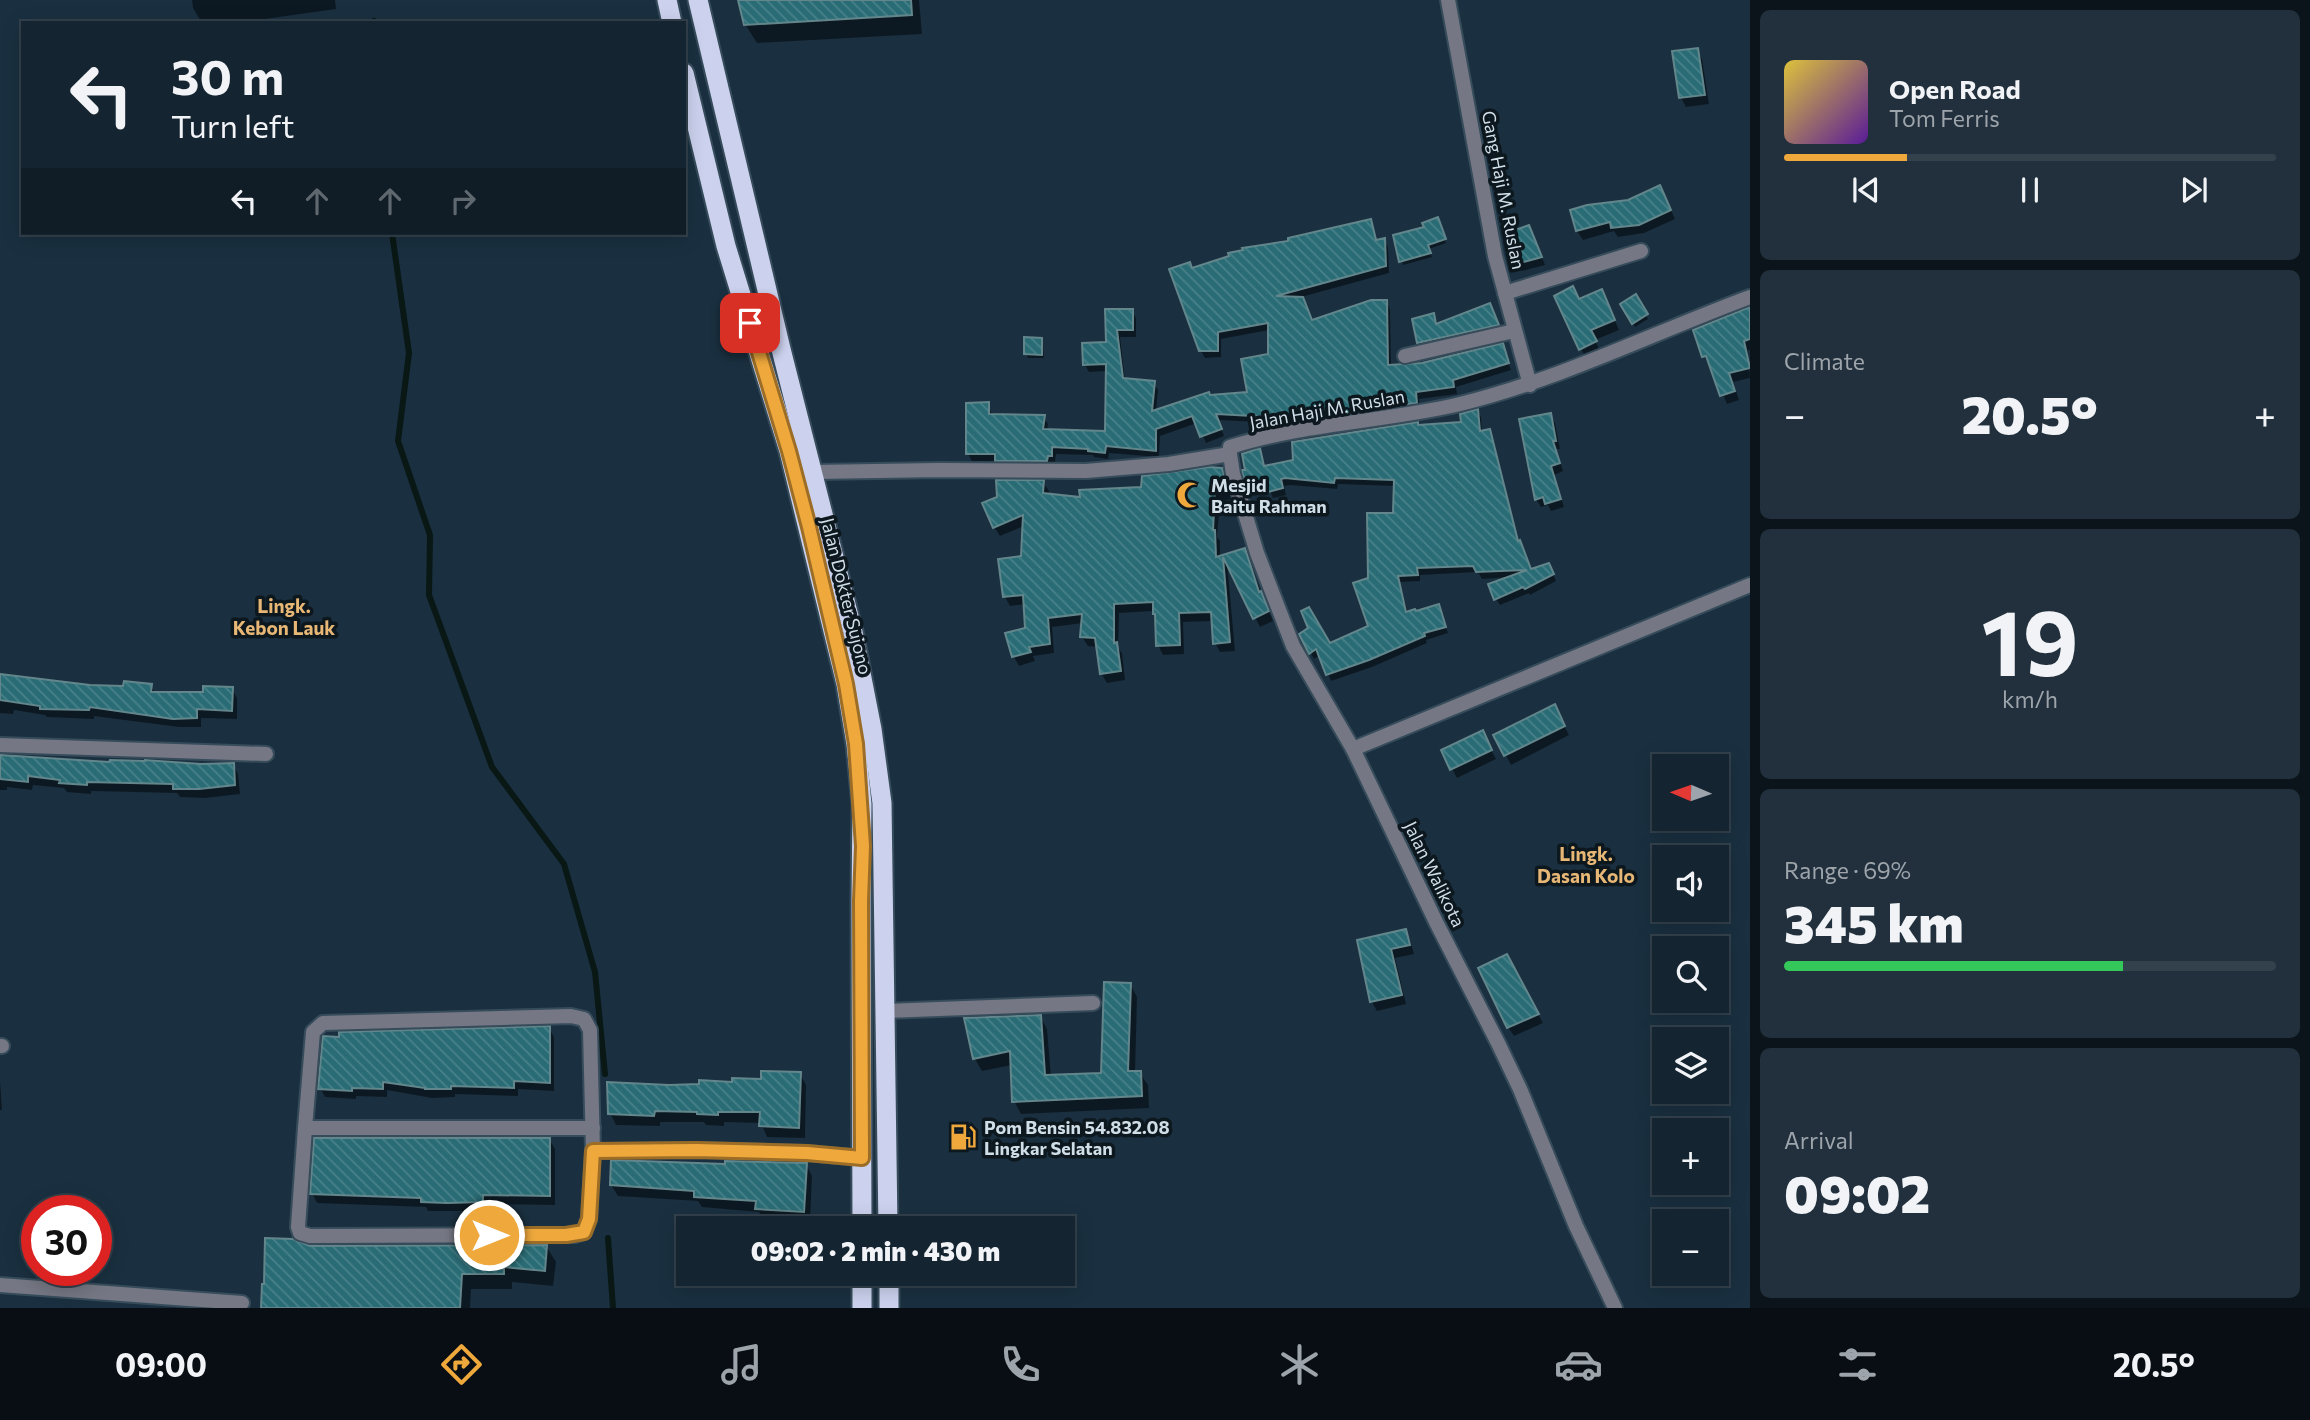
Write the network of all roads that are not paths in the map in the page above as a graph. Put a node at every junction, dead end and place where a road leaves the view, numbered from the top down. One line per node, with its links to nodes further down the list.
1 (667, 0): 4 (highway)
2 (698, 0): 13 (highway)
3 (1448, 0): 7 (street, Gang Haji M. Ruslan)
4 (672, 21)
5 (686, 81): 19 (highway, Jalan Dokter Sujono)
6 (1641, 251): 7 (street)
7 (1505, 293): 9 (street, Gang Haji M. Ruslan)
8 (1750, 297): 11 (street, Jalan Haji M. Ruslan)
9 (1514, 331): 10 (street); 11 (street, Gang Haji M. Ruslan)
10 (1405, 356)
11 (1530, 385): 12 (street, Jalan Haji M. Ruslan)
12 (1230, 454): 13 (street, Jalan Haji M. Ruslan); 16 (street, Jalan Walikota)
13 (814, 472): 18 (highway)
14 (1750, 585): 16 (street)
15 (0, 745): 17 (street)
16 (1353, 749): 34 (street, Jalan Walikota)
17 (266, 754)
18 (882, 803): 19 (highway); 21 (highway)
19 (862, 804): 25 (highway, Jalan Dokter Sujono)
20 (1093, 1003): 21 (street)
21 (886, 1011): 27 (highway)
22 (305, 1128): 23 (street); 23 (street); 24 (street)
23 (593, 1128): 24 (street)
24 (593, 1151): 25 (street)
25 (862, 1158): 26 (highway, Jalan Dokter Sujono)
26 (862, 1216)
27 (888, 1216)
28 (0, 1285): 31 (street)
29 (862, 1286): 32 (highway)
30 (889, 1286): 33 (highway)
31 (242, 1303)
32 (862, 1308)
33 (889, 1308)
34 (1615, 1308)

